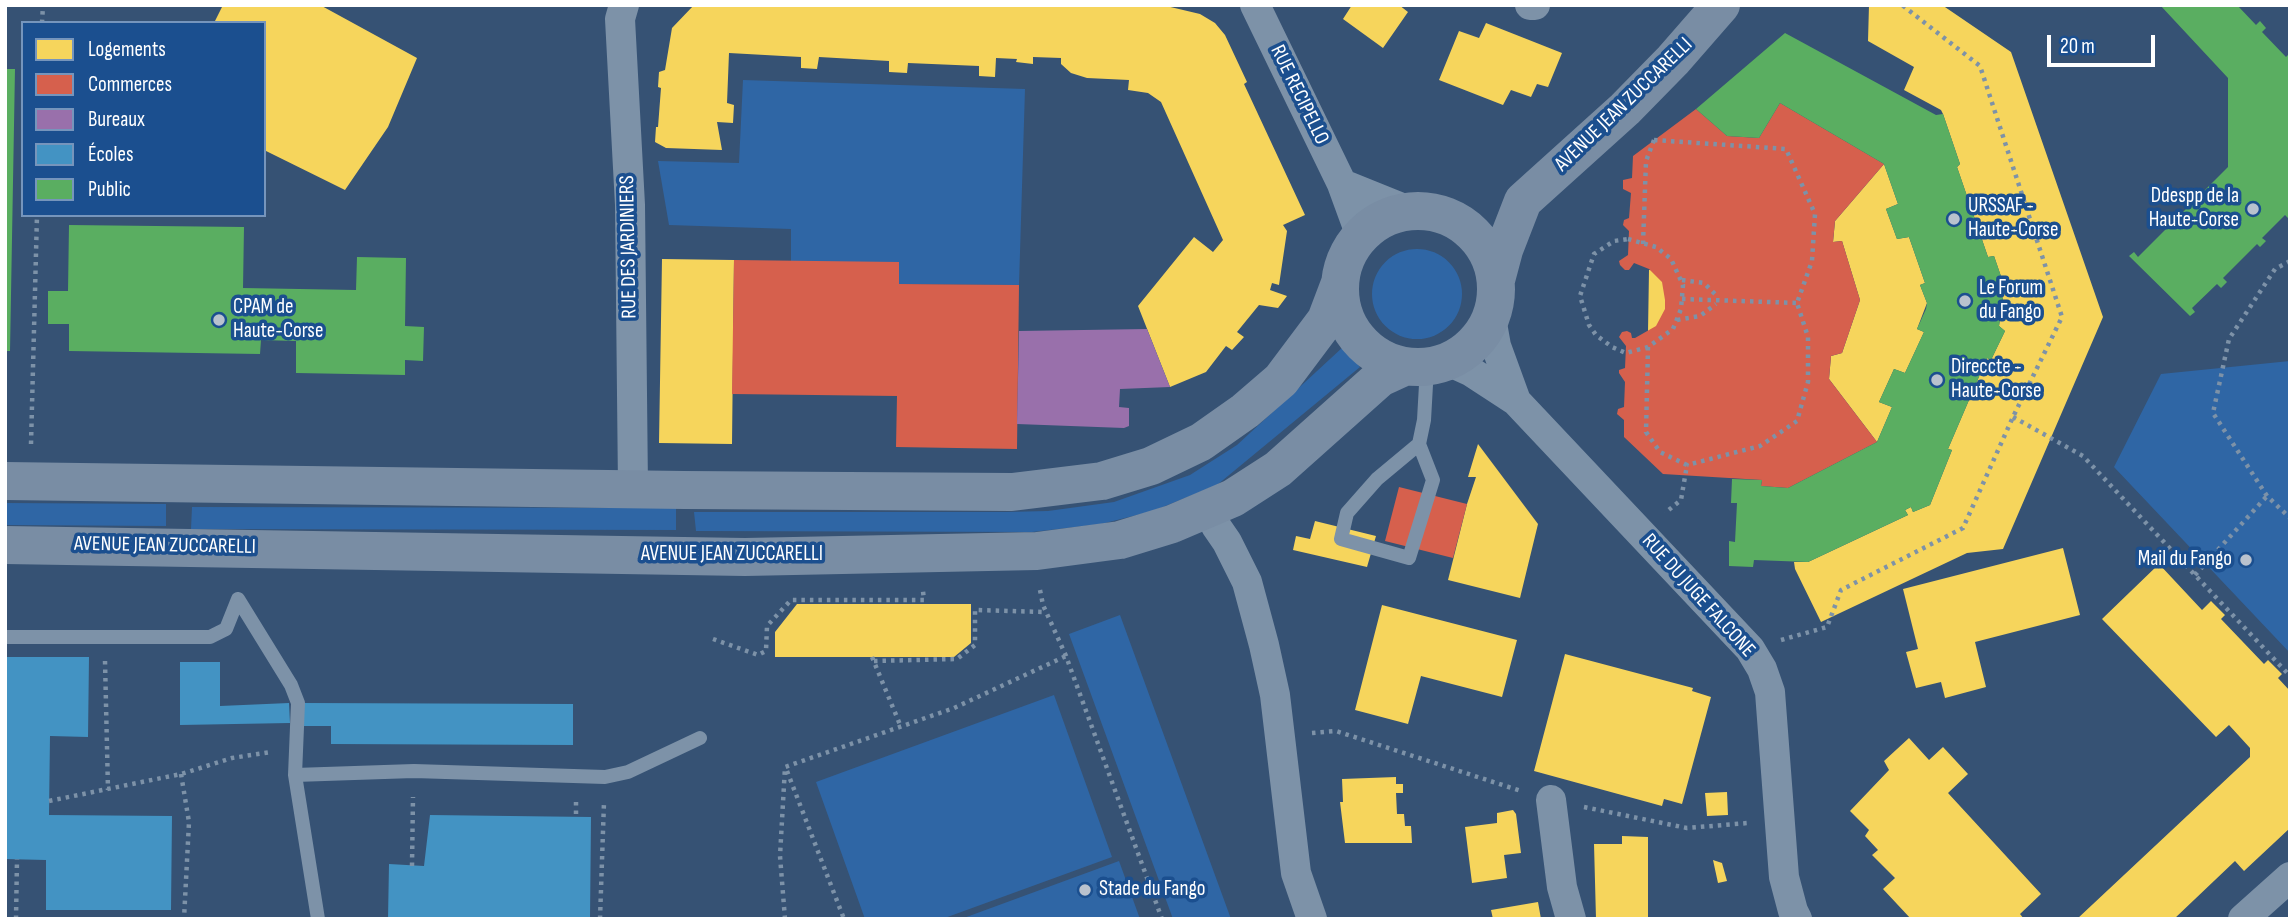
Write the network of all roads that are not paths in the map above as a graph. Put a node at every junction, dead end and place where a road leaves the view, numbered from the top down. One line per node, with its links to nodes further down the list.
1 (624, 5): 14 (street, RUE DES JARDINIERS)
2 (1255, 5): 4 (street, RUE RECIPELLO)
3 (1721, 5): 5 (main road, AVENUE JEAN ZUCCARELLI)
4 (1342, 184): 6 (street); 7 (street, RUE RECIPELLO)
5 (1523, 201): 6 (main road, AVENUE JEAN ZUCCARELLI); 9 (main road, AVENUE JEAN ZUCCARELLI)
6 (1423, 212): 7 (main road); 9 (main road)
7 (1361, 236): 8 (main road)
8 (1340, 283): 10 (main road); 14 (main road)
9 (1494, 299): 10 (main road); 11 (street, RUE DU JUGE FALCONE)
10 (1427, 365): 11 (street, RUE DU JUGE FALCONE); 12 (lane); 15 (main road, AVENUE JEAN ZUCCARELLI)
11 (1516, 401): 25 (street, RUE DU JUGE FALCONE)
12 (1419, 444): 12 (lane)
13 (5, 481): 14 (main road)
14 (633, 488)
15 (1211, 508): 16 (main road, AVENUE JEAN ZUCCARELLI); 23 (street)
16 (5, 545)
17 (5, 637): 19 (lane)
18 (701, 738): 19 (lane)
19 (295, 775): 22 (lane)
20 (1551, 800): 24 (street)
21 (2290, 877): 26 (street)
22 (318, 919)
23 (1312, 919)
24 (1571, 919)
25 (1797, 919)
26 (2243, 919)

